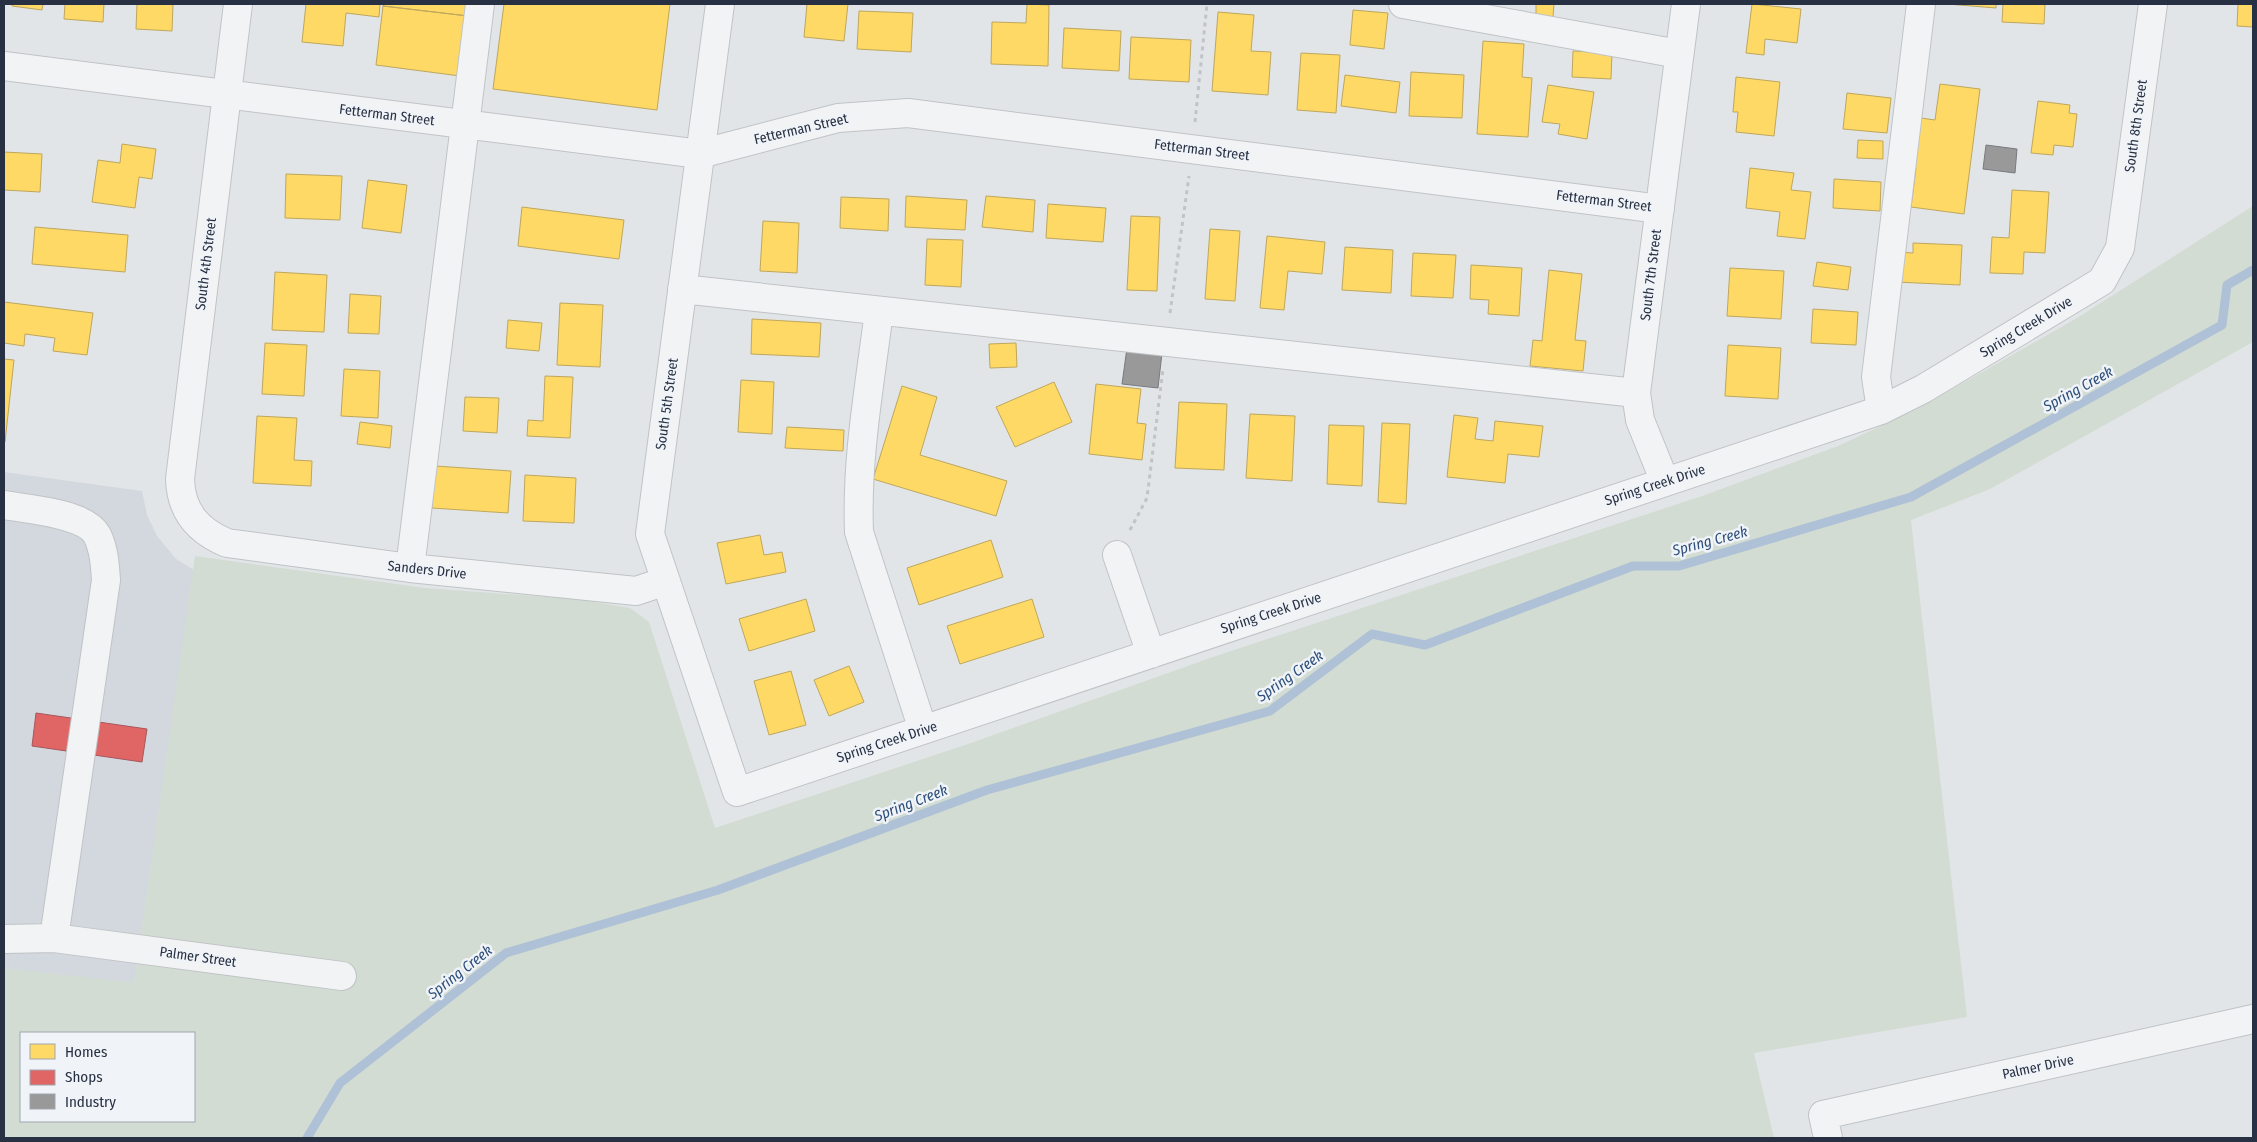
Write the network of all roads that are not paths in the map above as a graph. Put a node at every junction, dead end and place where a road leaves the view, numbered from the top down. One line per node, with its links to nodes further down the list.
1 (238, 4): 10 (street, South 4th Street)
2 (480, 4): 11 (street)
3 (720, 4): 12 (street, South 5th Street)
4 (1403, 4): 8 (street)
5 (1686, 4): 8 (street, South 7th Street)
6 (1920, 4): 18 (street)
7 (2153, 4): 14 (street, South 8th Street)
8 (1679, 54): 13 (street, South 7th Street)
9 (4, 66): 10 (street, Fetterman Street)
10 (226, 94): 11 (street, Fetterman Street); 21 (street, South 4th Street)
11 (464, 124): 12 (street, Fetterman Street); 23 (street)
12 (700, 154): 13 (street, Fetterman Street); 15 (street, South 5th Street)
13 (1660, 208): 17 (street, South 7th Street)
14 (2120, 248): 18 (street, Spring Creek Drive)
15 (682, 289): 16 (street); 24 (street, South 5th Street)
16 (879, 311): 17 (street); 26 (street)
17 (1636, 393): 19 (street, South 7th Street)
18 (1881, 410): 19 (street, Spring Creek Drive)
19 (1665, 482): 25 (street, Spring Creek Drive)
20 (4, 505): 29 (street)
21 (194, 523): 23 (street, Sanders Drive)
22 (1118, 555): 25 (street)
23 (410, 568): 24 (street, Sanders Drive)
24 (666, 581): 27 (street, South 5th Street)
25 (1151, 654): 26 (street, Spring Creek Drive)
26 (923, 730): 27 (street, Spring Creek Drive)
27 (738, 792)
28 (4, 920): 29 (street, Palmer Street)
29 (54, 938): 30 (street, Palmer Street); 31 (street, Palmer Street)
30 (4, 940)
31 (342, 976)
32 (2253, 1019): 33 (street, Palmer Drive)
33 (1825, 1127)

